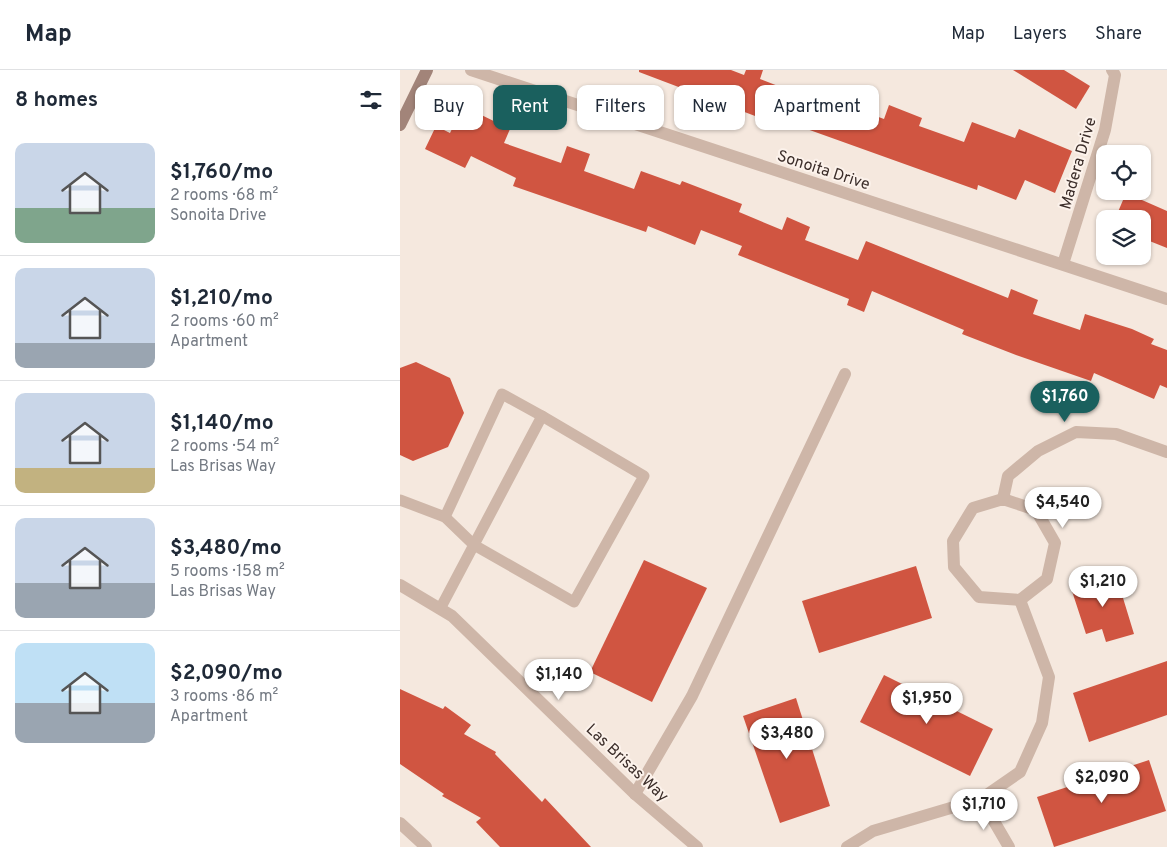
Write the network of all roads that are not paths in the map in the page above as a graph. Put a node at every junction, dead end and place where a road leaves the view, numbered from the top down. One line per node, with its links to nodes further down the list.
1 (427, 70): 4 (street)
2 (471, 70): 5 (street, Sonoita Drive)
3 (1112, 70): 5 (street, Madera Drive)
4 (400, 125)
5 (1063, 264): 6 (street, Sonoita Drive)
6 (1167, 299)
7 (846, 374): 17 (street)
8 (542, 416): 12 (lane); 13 (lane); 13 (lane)
9 (1167, 452): 10 (street)
10 (1003, 499): 15 (street); 15 (street)
11 (400, 500): 12 (lane)
12 (445, 516): 13 (lane)
13 (474, 545): 16 (lane)
14 (400, 586): 16 (street, Las Brisas Way)
15 (1020, 600): 18 (street)
16 (440, 609): 17 (street, Las Brisas Way)
17 (636, 794): 21 (street, Las Brisas Way)
18 (982, 799): 22 (street); 23 (street)
19 (400, 823): 20 (street)
20 (426, 847)
21 (697, 847)
22 (847, 847)
23 (1009, 847)

